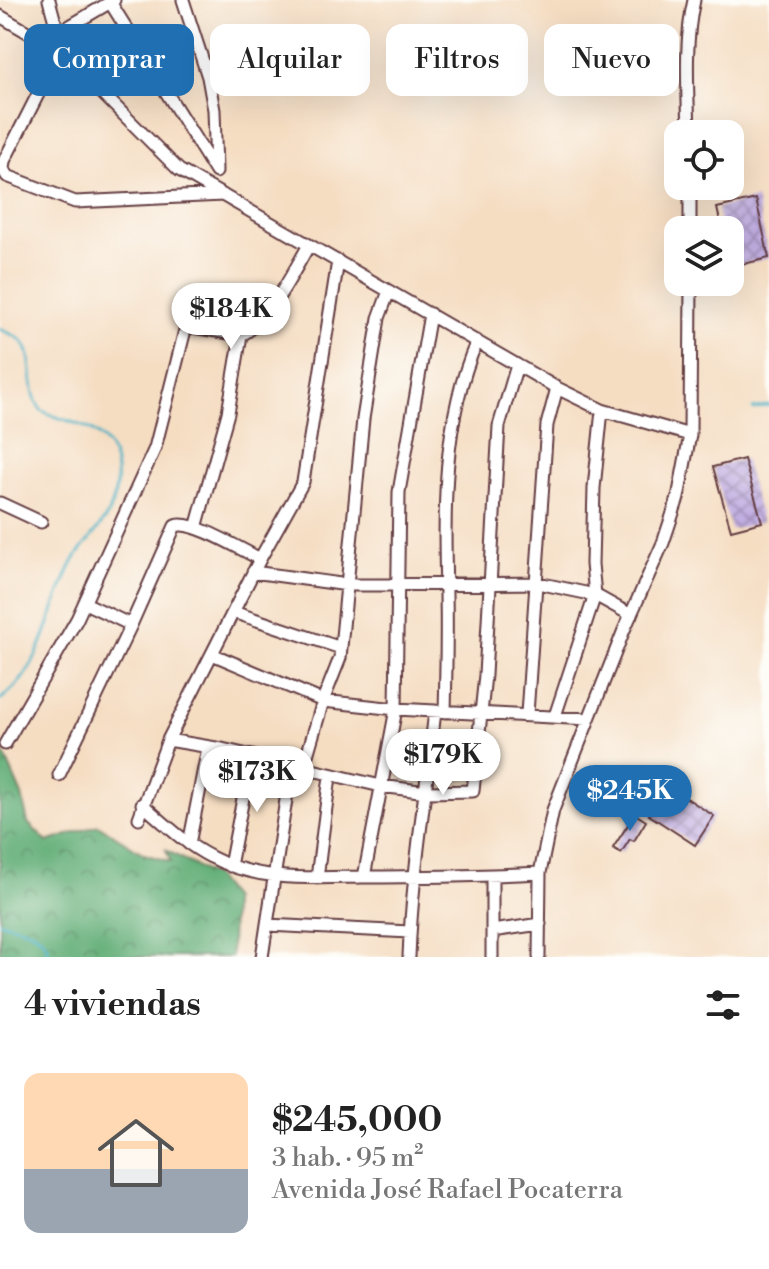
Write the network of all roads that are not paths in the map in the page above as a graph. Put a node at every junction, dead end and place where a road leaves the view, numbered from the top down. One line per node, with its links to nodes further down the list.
1 (49, 0): 6 (street)
2 (183, 0): 12 (street)
3 (694, 0): 11 (street)
4 (112, 1): 7 (street); 12 (street)
5 (5, 19): 8 (street)
6 (56, 24)
7 (73, 24)
8 (24, 30)
9 (37, 96): 13 (street)
10 (104, 96): 13 (street)
11 (689, 120)
12 (216, 172): 13 (street)
13 (219, 193): 14 (street)
14 (309, 245): 15 (street); 19 (street)
15 (338, 261): 16 (street); 28 (street)
16 (389, 291): 18 (street); 32 (street)
17 (691, 296): 24 (street)
18 (430, 314): 20 (street); 33 (street)
19 (241, 335): 27 (street); 36 (street)
20 (477, 341): 21 (street); 34 (street)
21 (517, 365): 22 (street); 31 (street)
22 (557, 388): 23 (street); 30 (street)
23 (602, 410): 24 (street); 35 (street)
24 (690, 435): 38 (street)
25 (0, 503): 26 (street)
26 (41, 522)
27 (196, 528): 28 (street); 39 (street)
28 (260, 559): 29 (street)
29 (253, 572): 32 (street); 37 (street)
30 (538, 583): 31 (street); 35 (street); 46 (street)
31 (490, 584): 34 (street); 45 (street)
32 (348, 585): 33 (street); 40 (street)
33 (398, 585): 34 (street); 43 (street)
34 (446, 585): 44 (street)
35 (595, 595): 38 (street); 47 (street)
36 (85, 603): 39 (street); 50 (street)
37 (233, 612): 40 (street); 41 (street)
38 (631, 615): 48 (street)
39 (131, 625): 54 (street)
40 (341, 648): 42 (street)
41 (212, 654): 42 (street); 49 (street)
42 (323, 701): 43 (street); 53 (street)
43 (396, 709): 44 (street); 56 (street)
44 (440, 712): 45 (street); 57 (street)
45 (482, 713): 46 (street); 57 (street)
46 (527, 714): 47 (street)
47 (555, 716): 48 (street)
48 (589, 719): 62 (street)
49 (168, 740): 51 (street); 58 (street)
50 (5, 744)
51 (208, 748): 52 (street); 60 (street)
52 (251, 757): 53 (street); 61 (street)
53 (297, 768): 55 (street); 64 (street)
54 (59, 775)
55 (330, 776): 56 (street); 66 (street)
56 (381, 786): 57 (street); 65 (street)
57 (427, 792): 67 (street)
58 (142, 804): 59 (street); 60 (street)
59 (139, 818)
60 (189, 844): 61 (street)
61 (230, 866): 64 (street)
62 (540, 873): 63 (street); 68 (street)
63 (492, 876): 67 (street); 70 (street)
64 (274, 877): 66 (street); 69 (street)
65 (364, 877): 66 (street); 67 (street)
66 (317, 878)
67 (413, 878): 71 (street)
68 (540, 924): 70 (street); 75 (street)
69 (267, 925): 71 (street); 72 (street)
70 (492, 931): 74 (street)
71 (410, 932): 73 (street)
72 (262, 957)
73 (409, 957)
74 (492, 957)
75 (539, 957)

